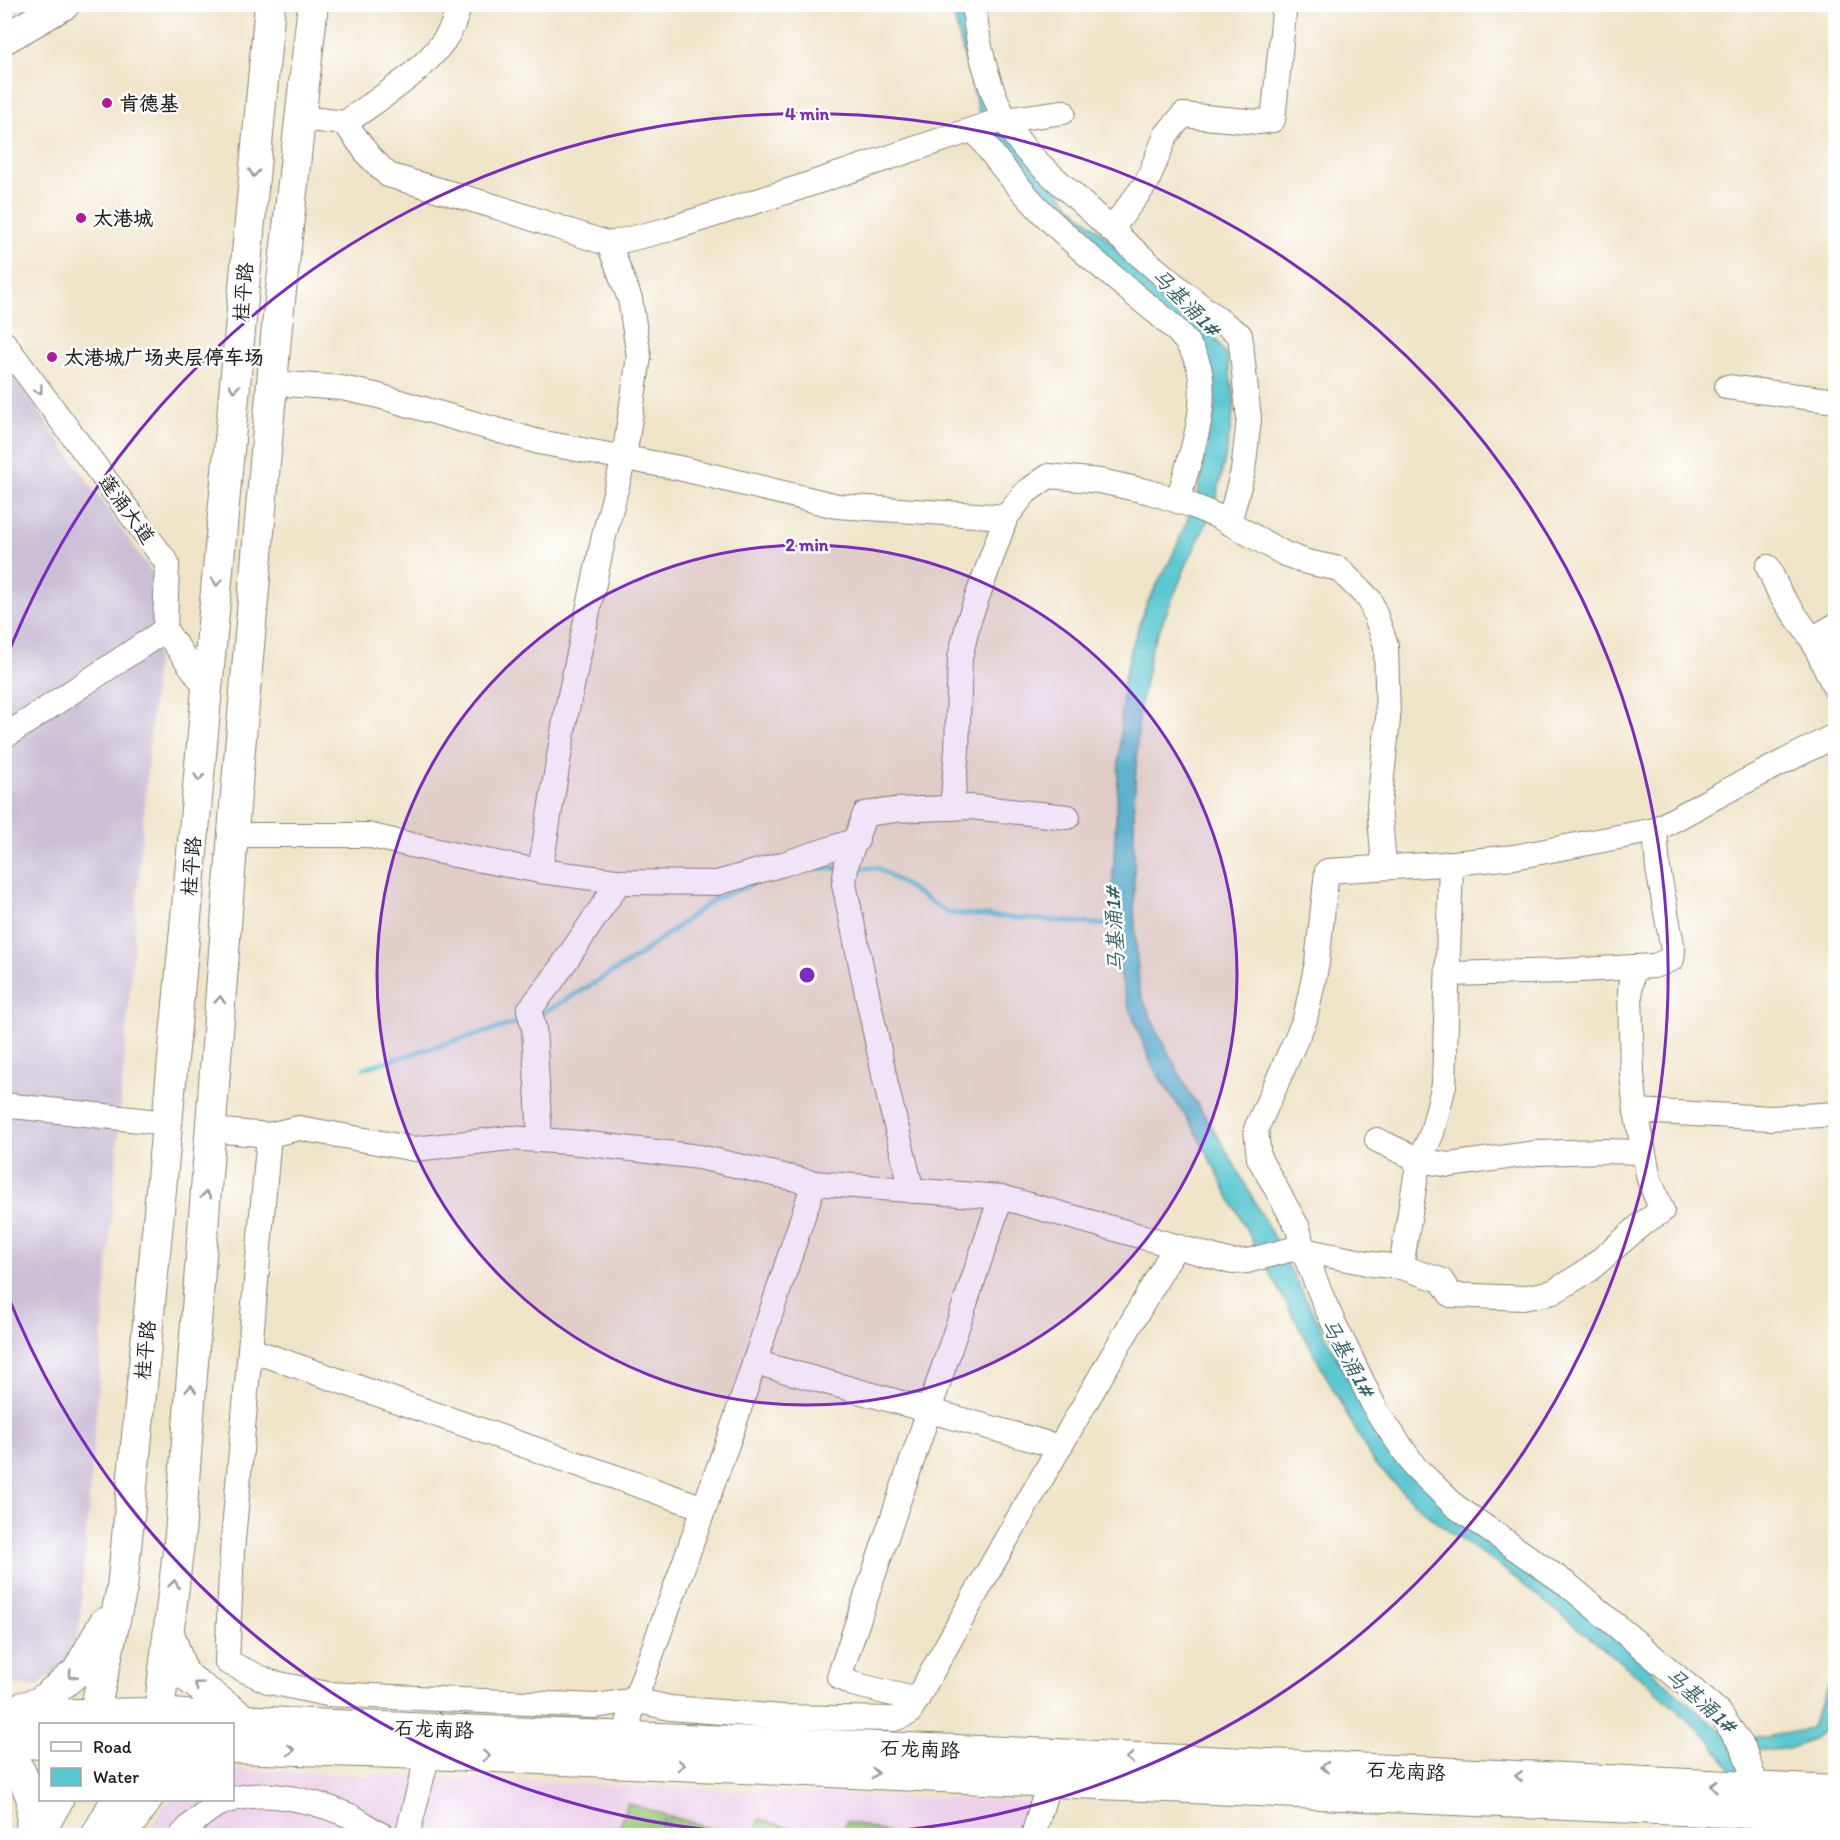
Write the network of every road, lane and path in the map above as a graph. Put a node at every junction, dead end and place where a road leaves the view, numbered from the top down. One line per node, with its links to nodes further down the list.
1 (65, 4): 8 (main road)
2 (247, 4): 10 (main road)
3 (270, 4): 10 (main road, 桂平路)
4 (313, 4): 11 (main road, 桂平路)
5 (460, 4): 12 (street)
6 (974, 4): 13 (street)
7 (1285, 4): 14 (street)
8 (4, 39)
9 (1063, 112): 13 (street)
10 (260, 115): 28 (main road, 桂平路, one-way to 28)
11 (300, 118): 12 (street); 17 (main road, 桂平路)
12 (345, 123): 15 (street)
13 (989, 124): 14 (street); 15 (street); 21 (street)
14 (1111, 230): 23 (street)
15 (609, 244): 20 (street)
16 (4, 343): 26 (street, 蓬涌大道, one-way to 26)
17 (272, 383): 20 (street); 35 (main road, 桂平路)
18 (1727, 387): 19 (street)
19 (1836, 401)
20 (624, 458): 22 (street); 39 (street)
21 (1185, 503): 22 (street); 23 (street)
22 (1006, 517): 32 (street)
23 (1224, 520): 38 (street)
24 (1768, 567): 27 (street)
25 (1836, 625): 27 (street)
26 (165, 630): 28 (street); 31 (street)
27 (1812, 639): 29 (street)
28 (207, 688): 46 (main road, 桂平路, one-way to 46)
29 (1836, 690)
30 (1836, 735): 34 (street)
31 (4, 738)
32 (952, 808): 33 (street); 36 (street)
33 (1068, 817)
34 (1655, 830): 37 (street); 41 (street)
35 (233, 835): 39 (street); 47 (main road, 桂平路, one-way to 35)
36 (857, 840): 40 (street); 54 (street)
37 (1451, 863): 38 (street); 42 (street)
38 (1384, 866): 57 (street)
39 (540, 871): 40 (street)
40 (619, 882): 49 (street)
41 (1633, 967): 42 (street); 44 (street)
42 (1449, 974): 52 (street)
43 (4, 1105): 46 (street)
44 (1636, 1111): 45 (street); 51 (street)
45 (1836, 1114)
46 (167, 1123): 64 (main road, 桂平路)
47 (211, 1130): 48 (street); 65 (main road, 桂平路, one-way to 47)
48 (269, 1134): 49 (street); 59 (street)
49 (540, 1140): 53 (street)
50 (1377, 1140): 52 (street)
51 (1643, 1152): 52 (street); 58 (street)
52 (1419, 1160): 58 (street)
53 (814, 1183): 54 (street); 60 (street)
54 (912, 1191): 55 (street)
55 (1001, 1197): 56 (street); 61 (street)
56 (1176, 1246): 57 (street); 62 (street)
57 (1298, 1249): 58 (street); 79 (street)
58 (1401, 1267)
59 (251, 1350): 63 (street); 66 (street)
60 (754, 1362): 61 (street); 63 (street)
61 (930, 1410): 62 (street); 67 (street)
62 (1060, 1447): 67 (street)
63 (704, 1508): 66 (street)
64 (122, 1588): 68 (main road, one-way to 68); 69 (main road, 桂平路)
65 (168, 1632): 70 (main road, 桂平路); 71 (main road, one-way to 65)
66 (634, 1700): 72 (street); 73 (street)
67 (917, 1700): 72 (street)
68 (4, 1714): 69 (main road, 石龙南路)
69 (93, 1719): 70 (main road, 石龙南路)
70 (157, 1719): 71 (main road, 石龙南路)
71 (245, 1720): 73 (main road, 石龙南路)
72 (808, 1731): 73 (main road, 石龙南路); 79 (main road, 石龙南路, one-way to 72)
73 (624, 1737)
74 (4, 1743): 75 (main road); 88 (main road)
75 (39, 1744)
76 (234, 1748): 77 (main road, 石龙南路, one-way to 77)
77 (428, 1754): 78 (main road, 石龙南路, one-way to 78); 94 (street)
78 (1049, 1781): 87 (main road, 石龙南路); 95 (street)
79 (1757, 1788): 80 (main road, 石龙南路)
80 (1836, 1791)
81 (57, 1801): 89 (main road)
82 (115, 1801): 90 (main road)
83 (146, 1801): 91 (main road)
84 (232, 1801): 92 (street)
85 (234, 1801): 93 (street)
86 (1836, 1817): 87 (main road, 石龙南路)
87 (1780, 1825)
88 (31, 1836)
89 (38, 1836)
90 (96, 1836)
91 (118, 1836)
92 (181, 1836)
93 (384, 1836)
94 (407, 1836)
95 (1033, 1836)

